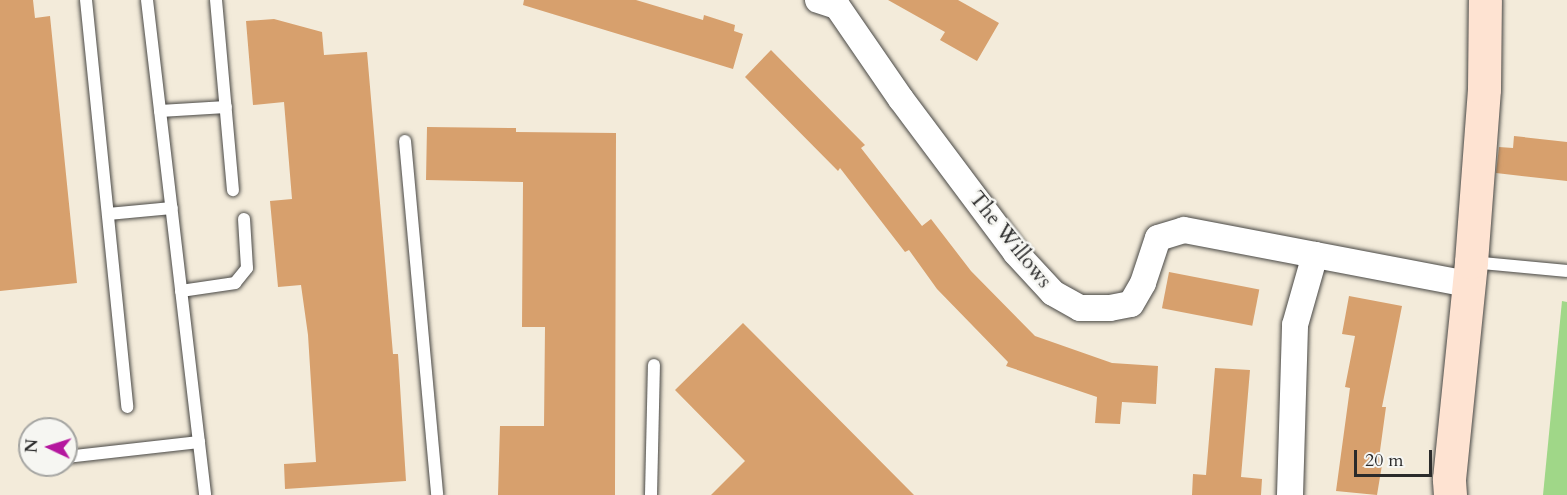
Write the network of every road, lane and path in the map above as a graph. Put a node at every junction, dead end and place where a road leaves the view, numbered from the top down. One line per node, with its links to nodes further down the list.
1 (86, 0): 11 (lane)
2 (147, 0): 7 (lane)
3 (216, 0): 6 (lane)
4 (818, 0): 13 (street, The Willows)
5 (1485, 0): 15 (main road)
6 (226, 107): 7 (lane); 9 (lane)
7 (160, 111): 10 (lane)
8 (405, 141): 22 (lane)
9 (233, 189)
10 (172, 208): 11 (lane); 16 (lane)
11 (108, 214): 18 (lane)
12 (244, 219): 16 (lane)
13 (1315, 255): 15 (street, The Willows); 24 (street)
14 (1567, 271): 15 (lane)
15 (1470, 273): 25 (main road)
16 (181, 291): 19 (lane)
17 (654, 365): 23 (lane)
18 (128, 407)
19 (199, 442): 20 (lane); 21 (lane)
20 (78, 456)
21 (205, 495)
22 (436, 495)
23 (651, 495)
24 (1290, 495)
25 (1450, 495)

